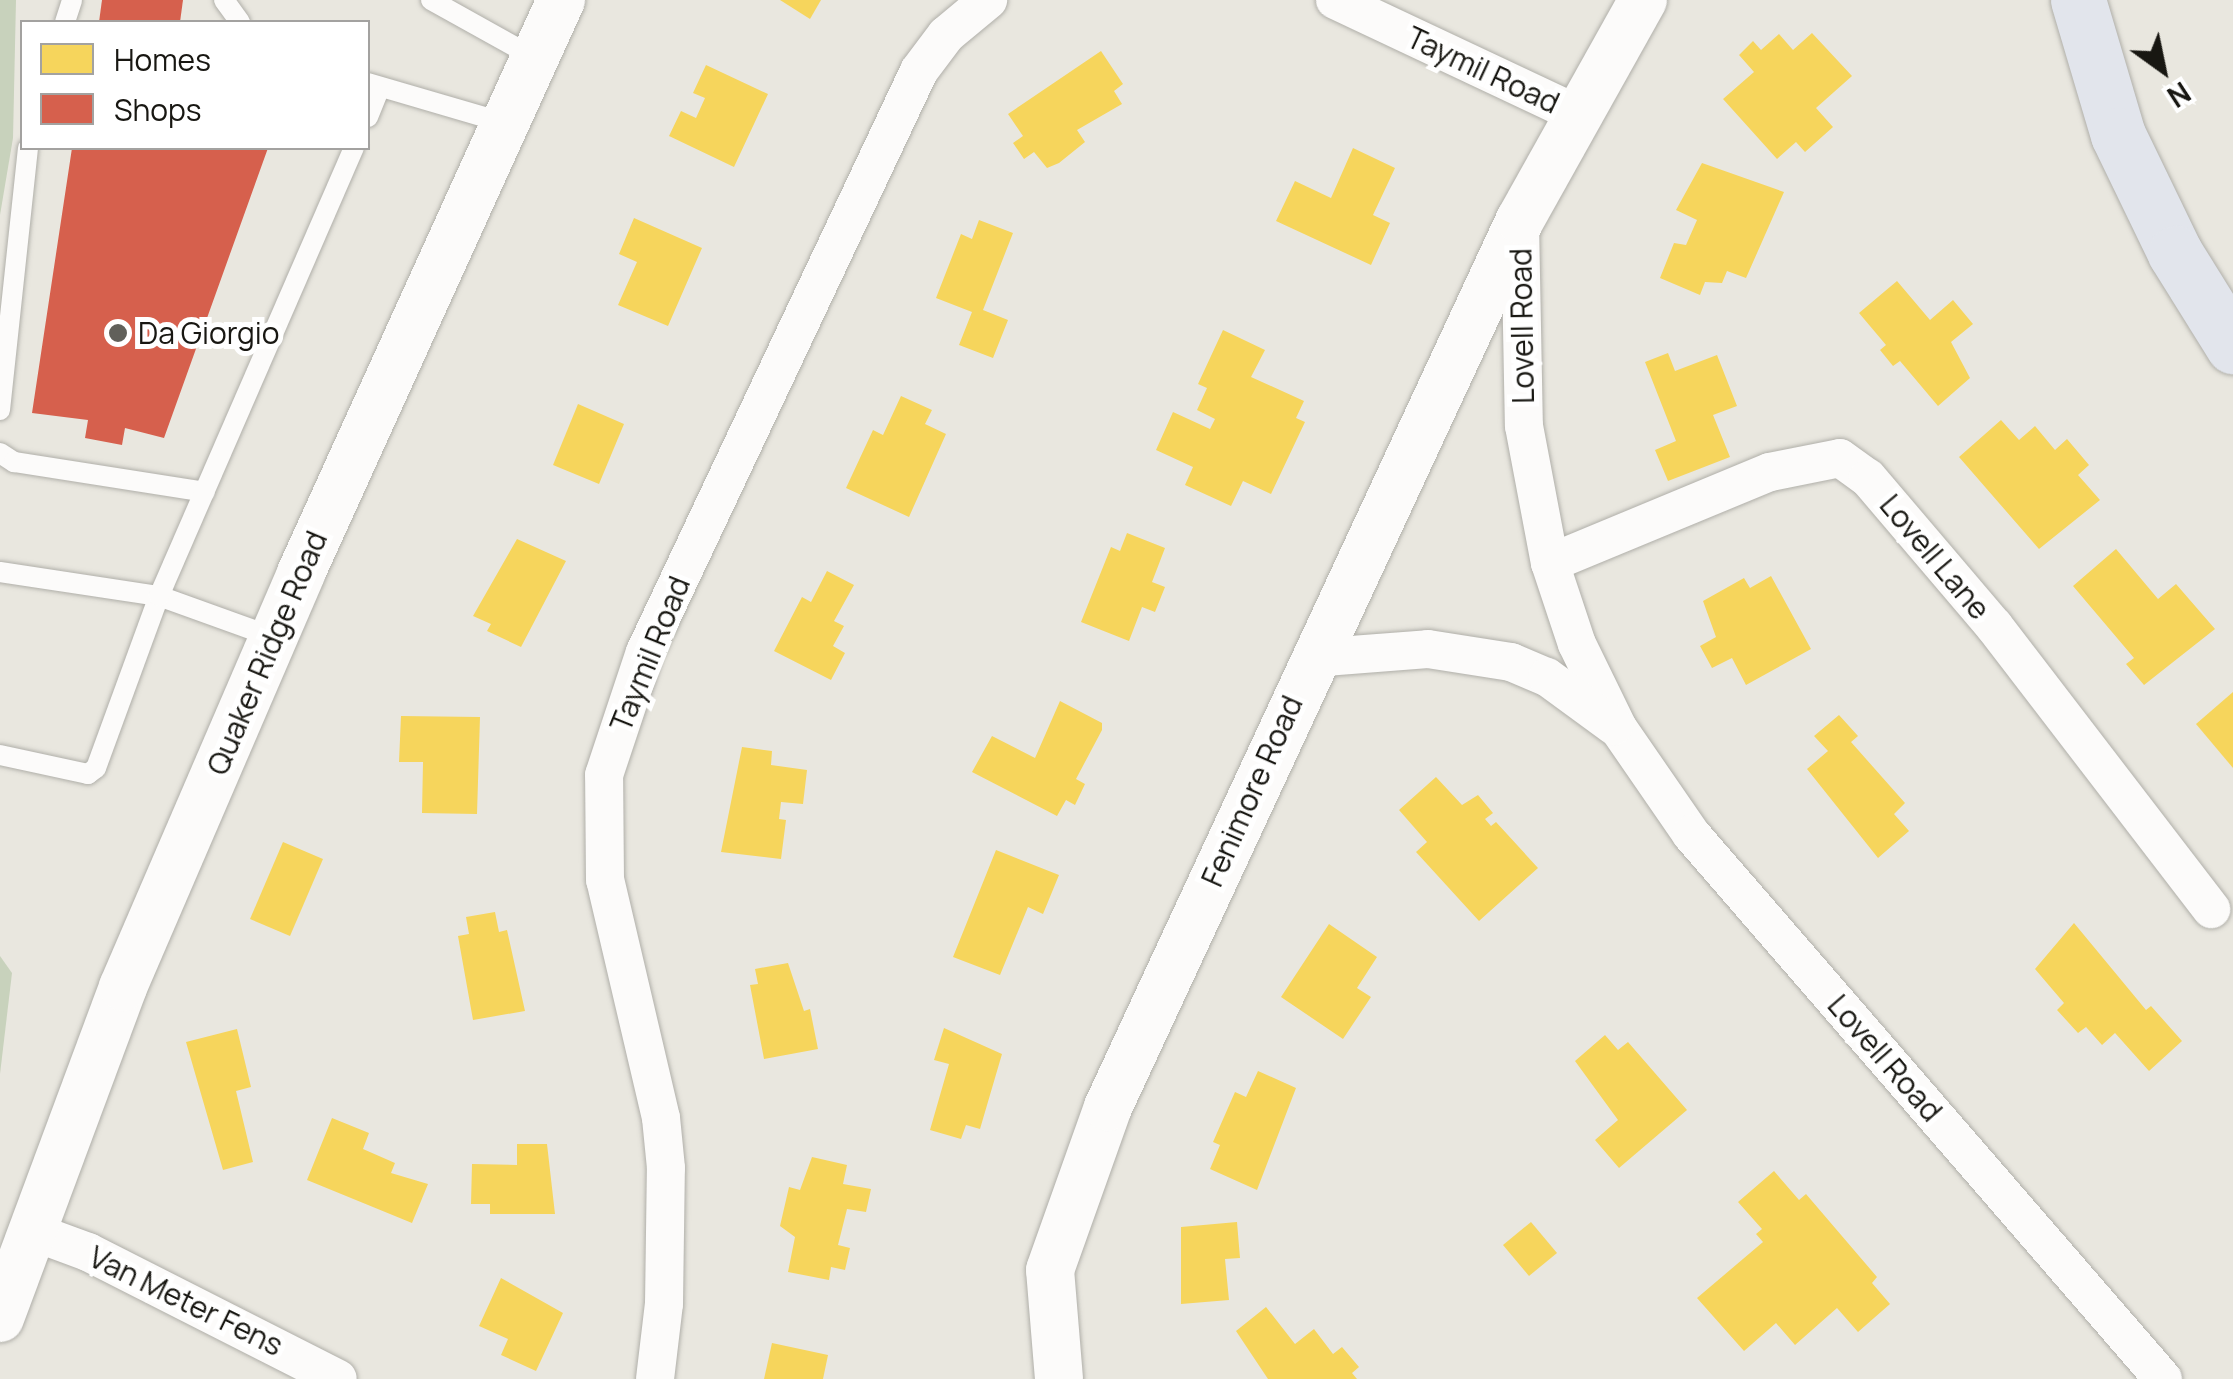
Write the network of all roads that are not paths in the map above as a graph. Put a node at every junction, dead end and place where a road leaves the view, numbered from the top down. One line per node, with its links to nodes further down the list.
1 (431, 0): 7 (lane)
2 (561, 0): 7 (street, Quaker Ridge Road)
3 (988, 0): 29 (street, Taymil Road)
4 (1335, 0): 9 (street, Taymil Road)
5 (1643, 0): 9 (street, Lovell Road)
6 (2078, 0): 14 (main road)
7 (535, 58): 10 (street, Quaker Ridge Road)
8 (374, 85): 10 (lane)
9 (1577, 114): 13 (street, Lovell Road)
10 (506, 123): 21 (street, Quaker Ridge Road)
11 (28, 150): 15 (lane)
12 (353, 150): 17 (lane)
13 (1520, 220): 18 (street, Lovell Road); 22 (street, Fenimore Road)
14 (2233, 346)
15 (0, 410)
16 (0, 453): 17 (lane)
17 (205, 492): 20 (lane)
18 (1550, 562): 23 (street, Lovell Road); 25 (street, Lovell Lane)
19 (0, 572): 20 (lane)
20 (159, 596): 21 (lane); 24 (lane)
21 (273, 637): 26 (street, Quaker Ridge Road)
22 (1312, 658): 23 (street, Lovell Road); 30 (street, Fenimore Road)
23 (1618, 728): 31 (street, Lovell Road)
24 (0, 755)
25 (2212, 908)
26 (31, 1231): 27 (street, Quaker Ridge Road); 28 (street, Van Meter Fens)
27 (0, 1318)
28 (338, 1379)
29 (655, 1379)
30 (1059, 1379)
31 (2162, 1379)

